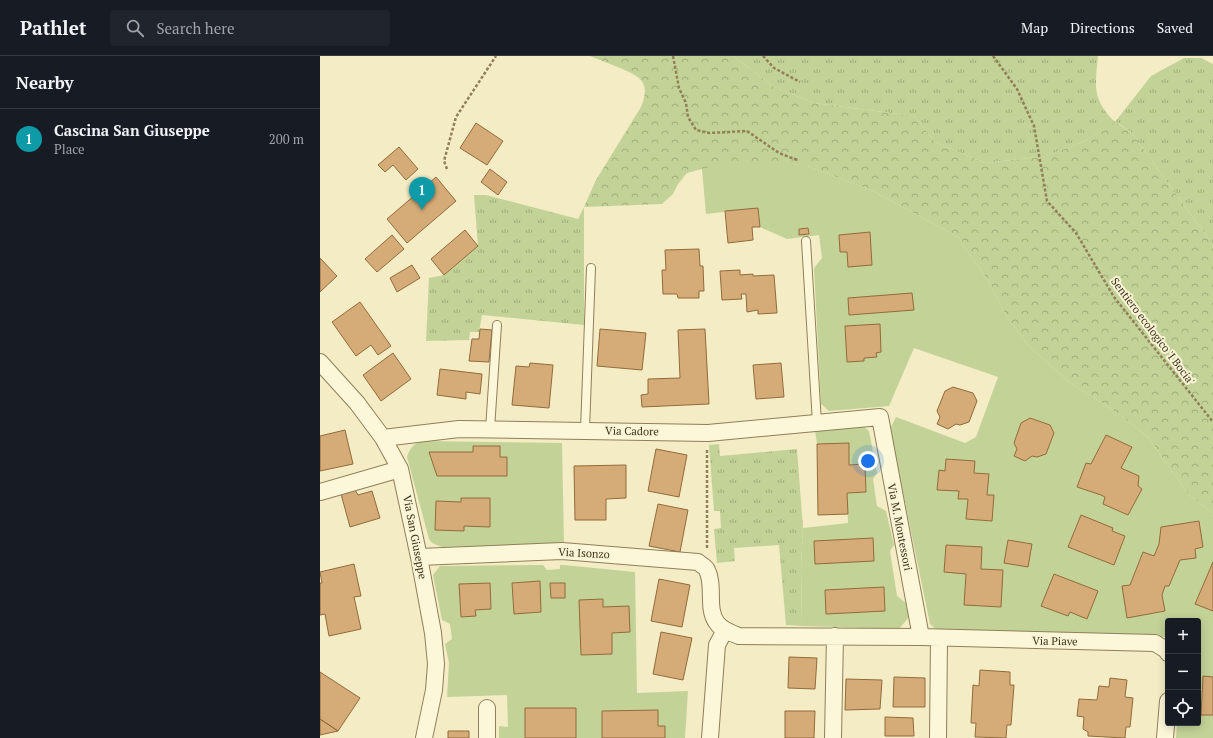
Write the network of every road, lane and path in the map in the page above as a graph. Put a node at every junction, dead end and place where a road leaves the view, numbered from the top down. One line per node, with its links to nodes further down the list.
1 (496, 56): 7 (path)
2 (673, 56): 6 (path)
3 (762, 56): 5 (path)
4 (993, 56): 13 (path, Sentiero ecologico 'I Bocia')
5 (800, 82)
6 (797, 160)
7 (447, 169)
8 (806, 241): 14 (lane)
9 (591, 268): 16 (lane)
10 (497, 326): 15 (lane)
11 (320, 362): 18 (street, Via San Giuseppe)
12 (880, 417): 14 (street, Via Cadore); 25 (street, Via M. Montessori)
13 (1213, 422)
14 (817, 423): 17 (street, Via Cadore)
15 (490, 429): 16 (street, Via Cadore); 18 (street, Via Cadore)
16 (585, 430): 17 (street, Via Cadore)
17 (708, 433): 22 (path)
18 (383, 438): 19 (street, Via San Giuseppe)
19 (400, 469): 20 (street); 21 (street, Via San Giuseppe)
20 (320, 492)
21 (419, 557): 22 (street, Via Isonzo); 30 (street, Via San Giuseppe)
22 (707, 569): 23 (street)
23 (725, 630): 24 (street, Via Piave); 32 (street)
24 (835, 636): 25 (street, Via Piave); 33 (street)
25 (921, 637): 26 (street, Via Piave)
26 (938, 638): 27 (street, Via Piave); 34 (street)
27 (1165, 649)
28 (487, 708): 31 (street)
29 (1167, 726): 35 (street)
30 (424, 738)
31 (487, 738)
32 (710, 738)
33 (833, 738)
34 (938, 738)
35 (1166, 738)

